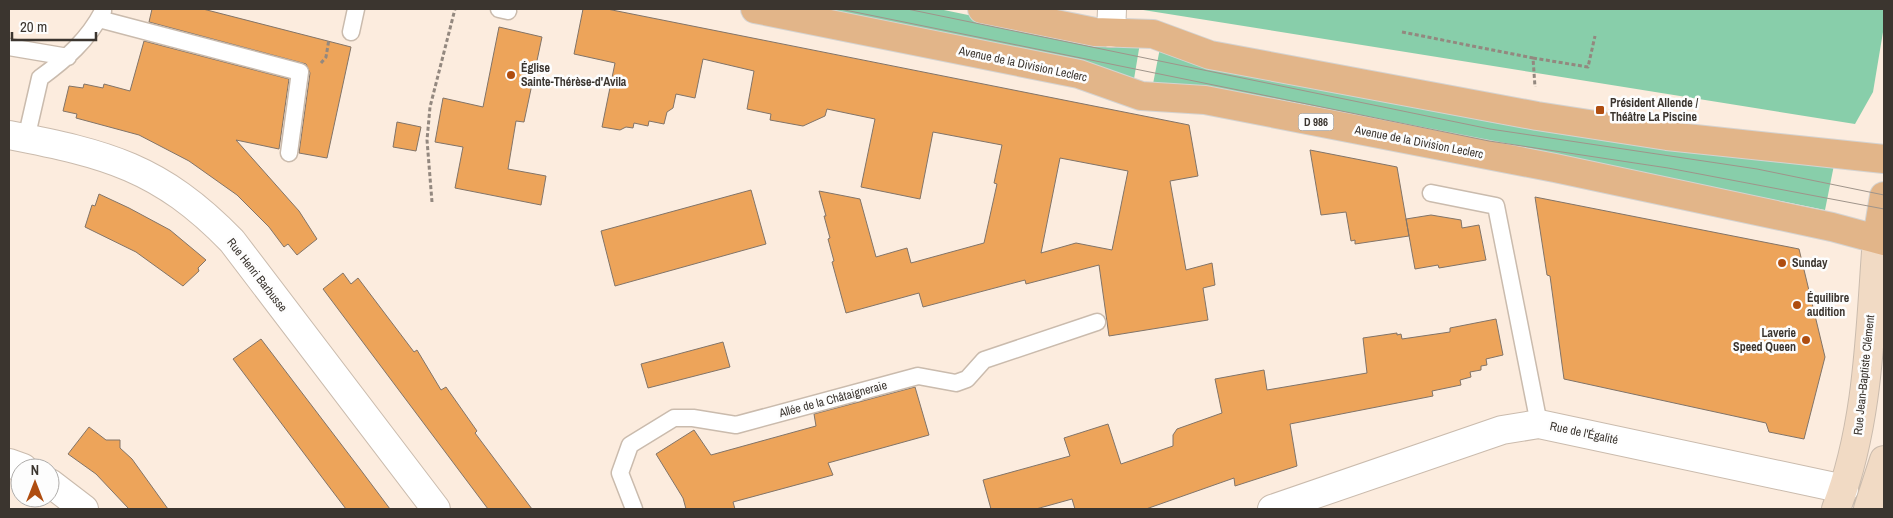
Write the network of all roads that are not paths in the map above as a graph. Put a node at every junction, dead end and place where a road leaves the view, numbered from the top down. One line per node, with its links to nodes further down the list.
1 (356, 9): 6 (lane)
2 (755, 9): 14 (main road, Avenue de la Division Leclerc / D 986)
3 (982, 9): 5 (main road)
4 (102, 14): 8 (lane); 10 (lane)
5 (1111, 21): 11 (main road)
6 (351, 32)
7 (9, 47): 8 (lane)
8 (68, 57): 9 (lane)
9 (18, 137): 21 (street, Rue Henri Barbusse)
10 (289, 153)
11 (1884, 159)
12 (1431, 194): 16 (lane)
13 (1884, 196): 14 (main road)
14 (1880, 240): 19 (main road, Rue Jean-Baptiste Clément)
15 (1097, 322): 22 (lane, Allée de la Châtaigneraie)
16 (1539, 424): 19 (street, Rue de l'Égalité); 23 (street, Rue de l'Égalité)
17 (1884, 460): 24 (main road)
18 (60, 491): 20 (street)
19 (1840, 499)
20 (84, 509)
21 (436, 509)
22 (634, 509)
23 (1272, 509)
24 (1868, 509)

